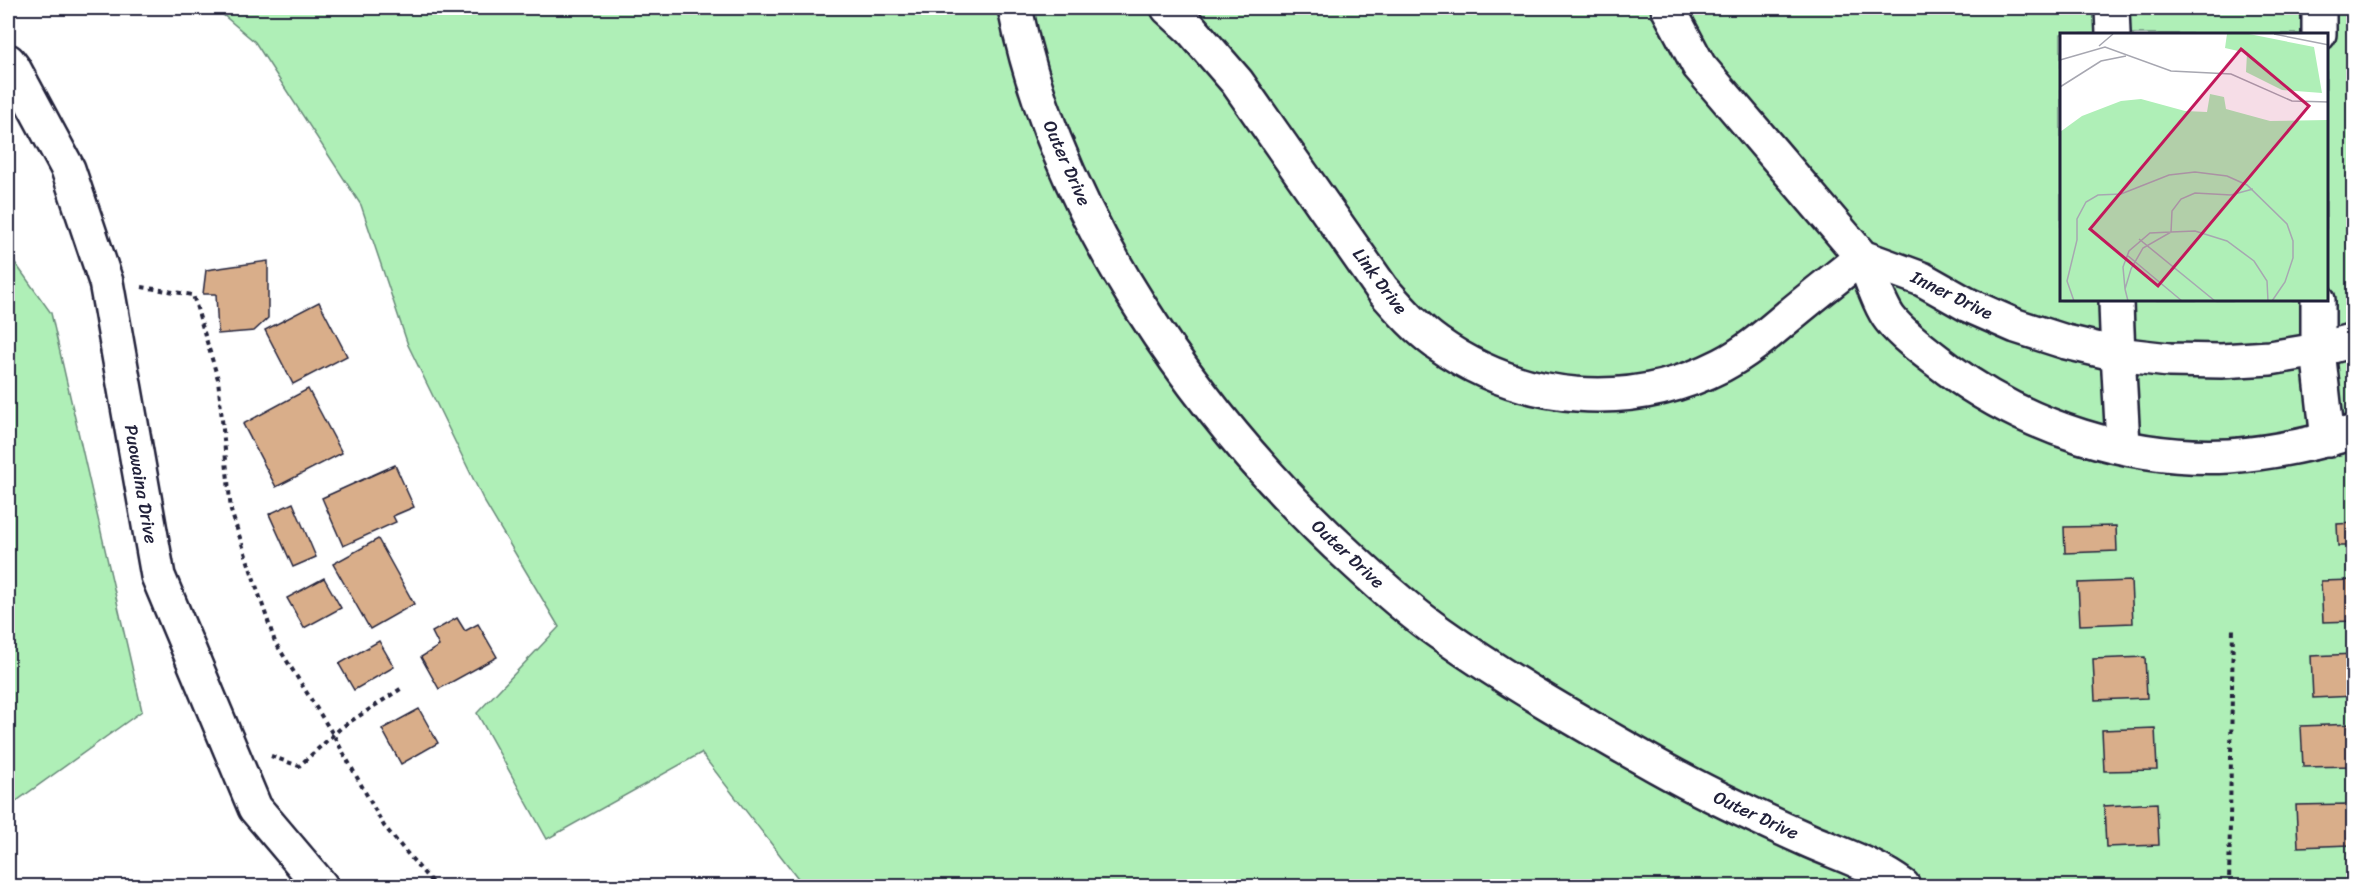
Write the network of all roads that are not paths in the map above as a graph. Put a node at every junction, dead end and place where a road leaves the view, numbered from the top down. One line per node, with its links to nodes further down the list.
1 (1015, 8): 18 (street, Outer Drive)
2 (1168, 8): 9 (street, Link Drive)
3 (1668, 8): 9 (street, Inner Drive)
4 (2112, 8): 6 (street)
5 (2319, 8): 7 (street)
6 (2113, 33)
7 (2319, 33)
8 (8, 61): 17 (street, Puowaina Drive)
9 (1862, 257): 14 (street, Inner Drive); 16 (street)
10 (2116, 302): 14 (street)
11 (2318, 302): 13 (street)
12 (2354, 340): 13 (street, Inner Drive)
13 (2318, 350): 14 (street, Inner Drive); 15 (street)
14 (2117, 354): 16 (street)
15 (2341, 436): 16 (street)
16 (2123, 447)
17 (321, 886)
18 (1903, 886)

